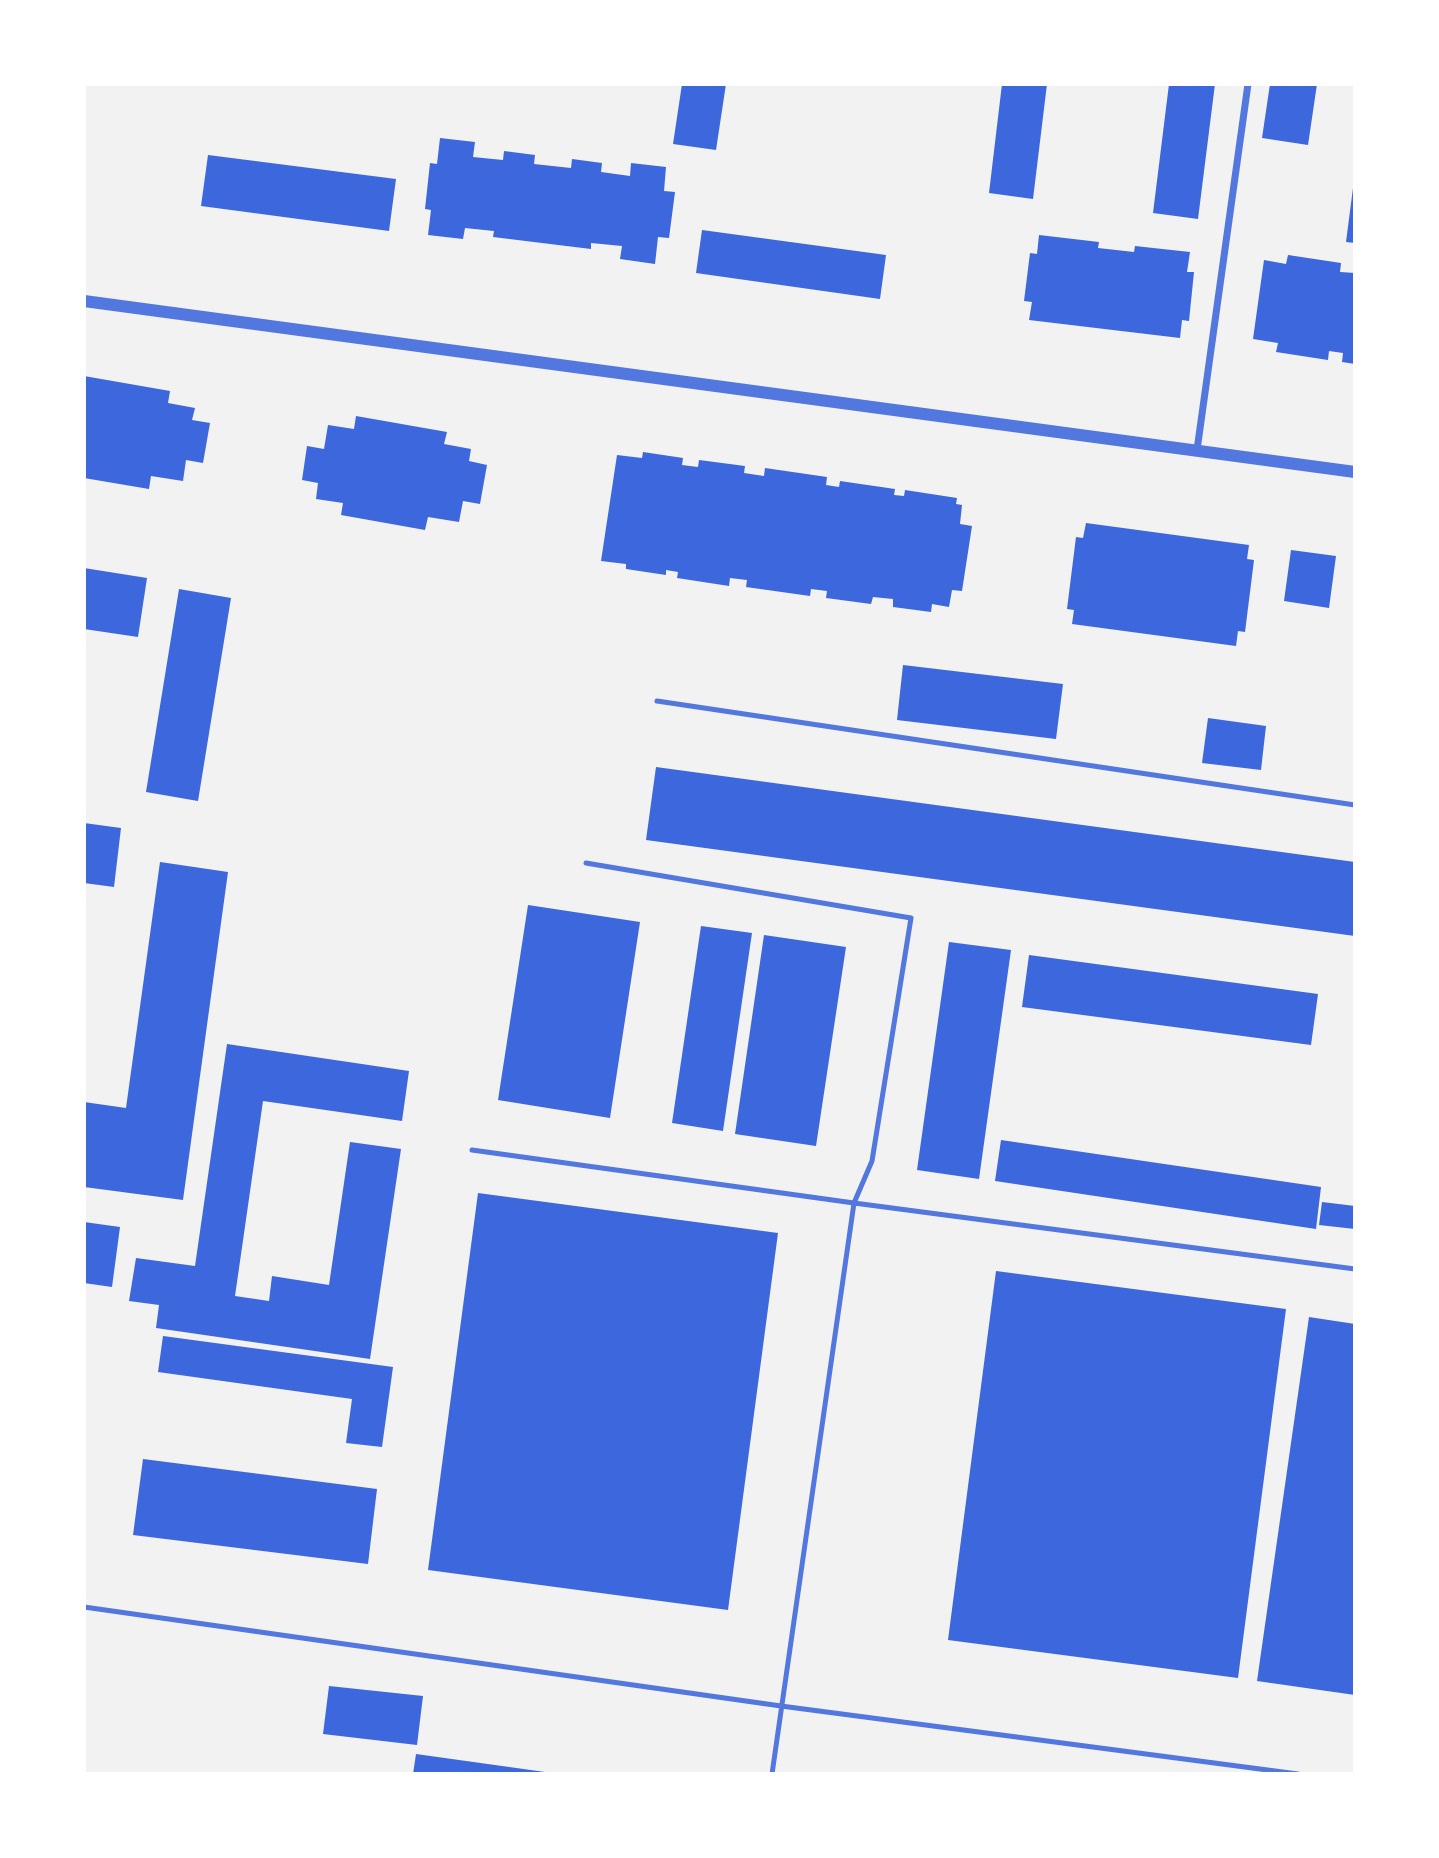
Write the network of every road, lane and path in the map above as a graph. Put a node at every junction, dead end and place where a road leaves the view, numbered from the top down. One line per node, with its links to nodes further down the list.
1 (1248, 84): 3 (street)
2 (84, 300): 3 (street)
3 (1197, 450): 4 (street)
4 (1355, 471)
5 (657, 701): 6 (lane)
6 (1355, 805)
7 (586, 863): 9 (lane)
8 (472, 1150): 9 (lane)
9 (854, 1203): 10 (lane); 12 (lane)
10 (1355, 1269)
11 (84, 1607): 12 (lane)
12 (781, 1706): 13 (lane); 14 (lane)
13 (772, 1774)
14 (1298, 1774)

